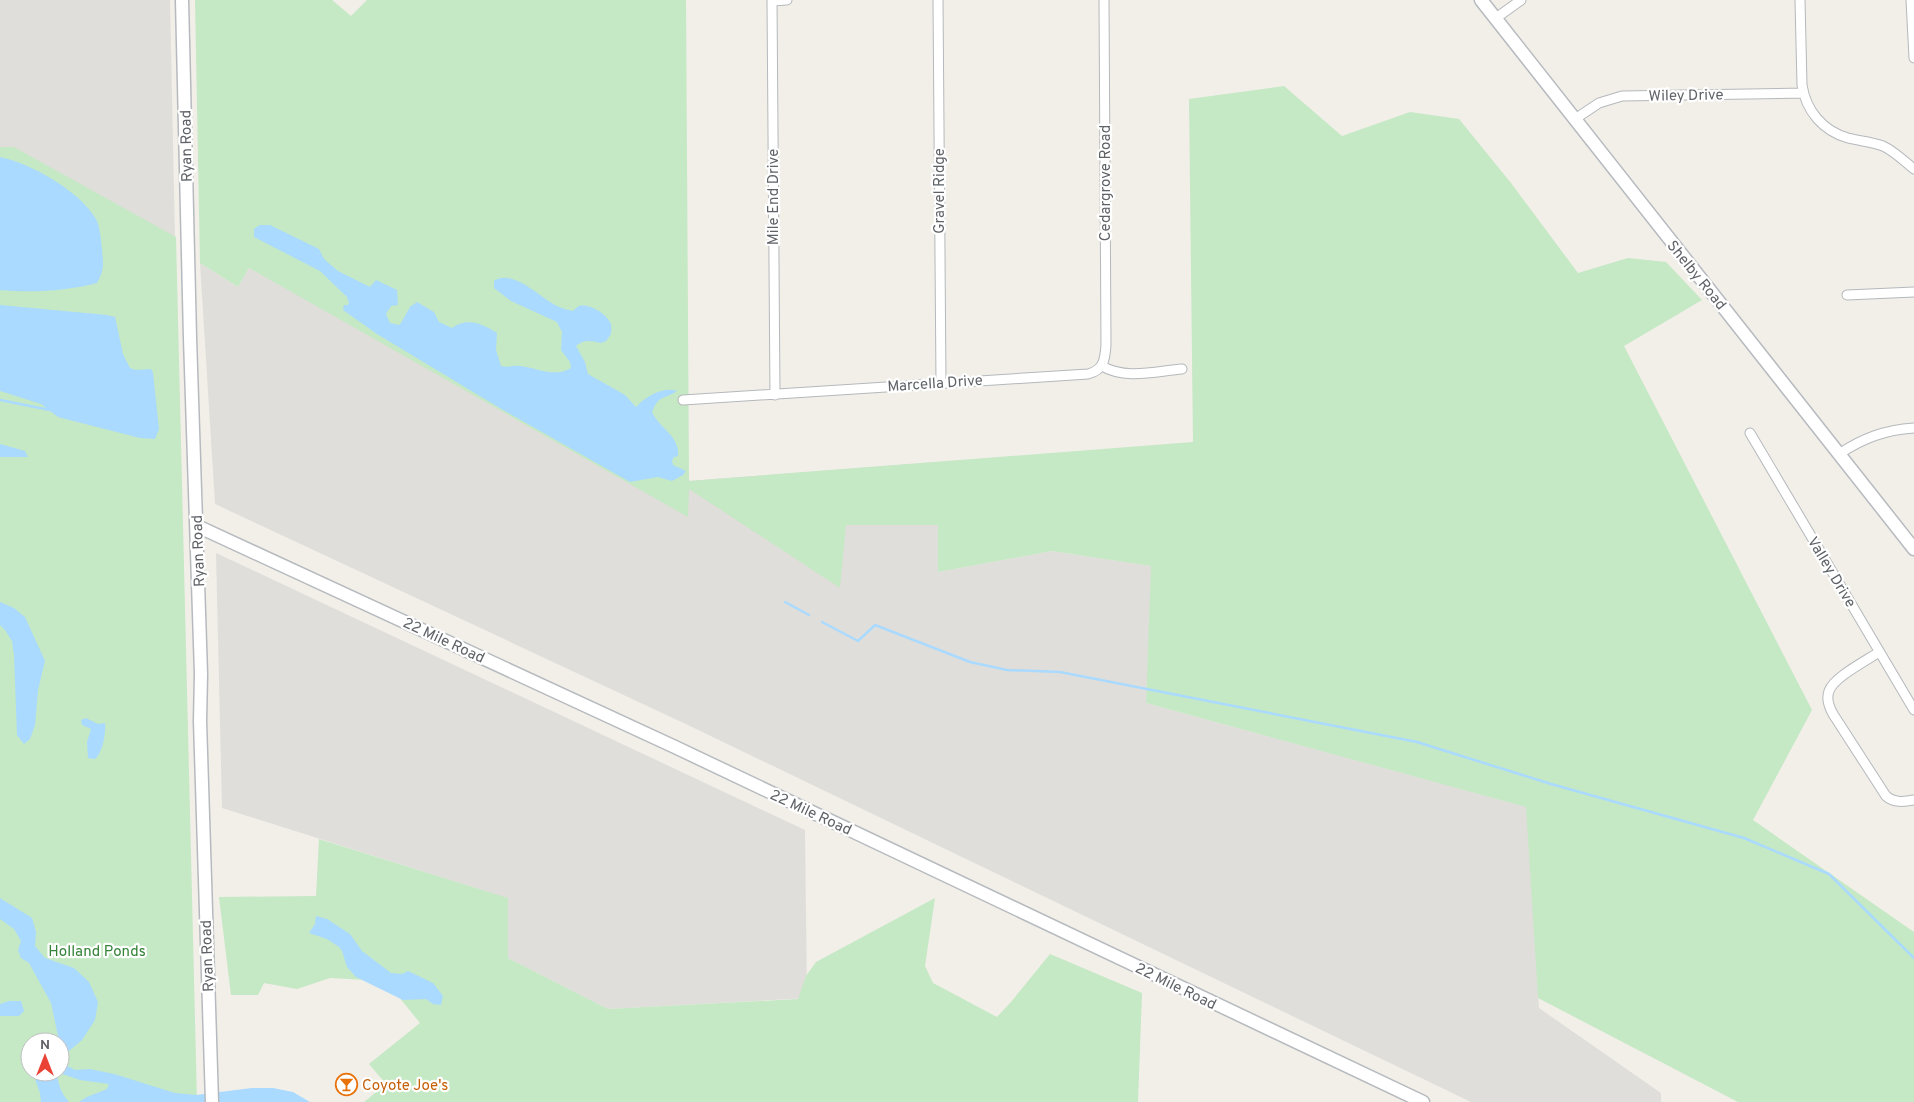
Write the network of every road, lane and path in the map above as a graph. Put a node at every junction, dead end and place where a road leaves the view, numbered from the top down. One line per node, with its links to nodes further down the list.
1 (182, 0): 25 (street, Ryan Road)
2 (772, 0): 3 (street); 20 (street, Mile End Drive)
3 (787, 0)
4 (938, 0): 19 (street, Gravel Ridge)
5 (1104, 0): 17 (street, Cedargrove Road)
6 (1481, 0): 10 (street, Shelby Road)
7 (1522, 0): 10 (street)
8 (1800, 0): 12 (street)
9 (1911, 0): 11 (street)
10 (1496, 18): 13 (street, Shelby Road)
11 (1914, 58)
12 (1803, 93): 13 (street, Wiley Drive); 14 (street)
13 (1575, 119): 24 (street, Shelby Road)
14 (1914, 169)
15 (1914, 292): 16 (street)
16 (1847, 296)
17 (1102, 366): 18 (street); 19 (street, Marcella Drive)
18 (1182, 368)
19 (941, 382): 20 (street, Marcella Drive)
20 (775, 395): 21 (street, Marcella Drive)
21 (684, 400)
22 (1914, 428): 24 (street)
23 (1750, 433): 27 (street, Valley Drive)
24 (1839, 454): 26 (street, Shelby Road)
25 (197, 526): 30 (street, Ryan Road); 31 (street, 22 Mile Road)
26 (1914, 549)
27 (1879, 652): 28 (street, Valley Drive); 29 (street)
28 (1914, 710)
29 (1914, 800)
30 (212, 1102)
31 (1423, 1102)

